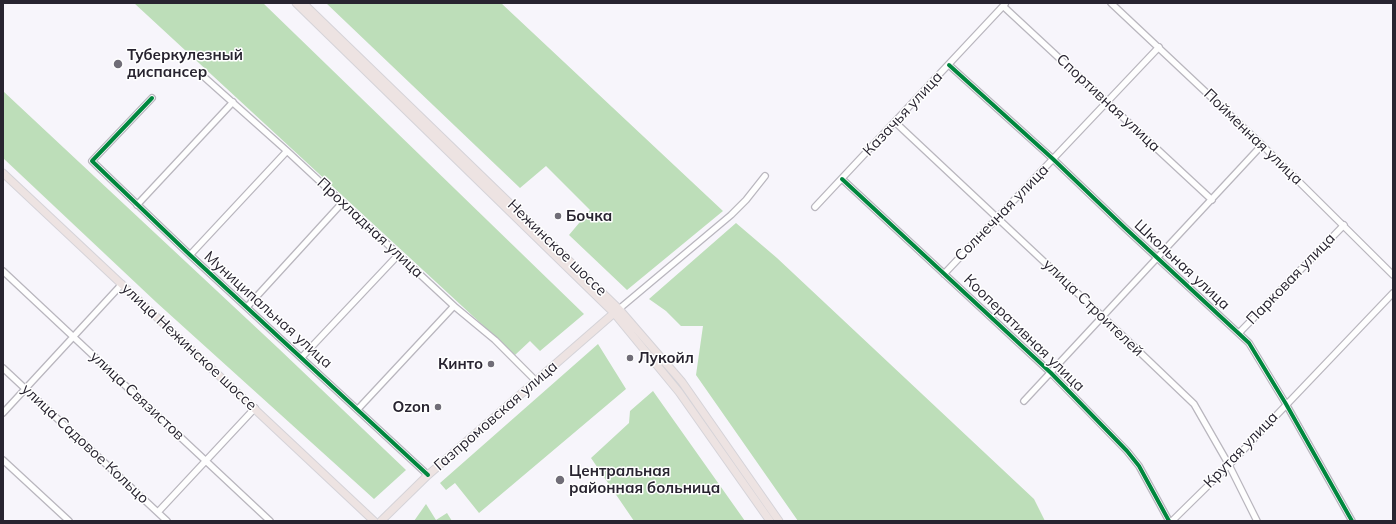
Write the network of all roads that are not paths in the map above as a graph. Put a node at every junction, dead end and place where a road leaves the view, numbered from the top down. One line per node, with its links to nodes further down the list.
1 (296, 3): 34 (main road, Нежинское шоссе)
2 (303, 3): 34 (main road, Нежинское шоссе)
3 (1111, 3): 5 (street, Пойменная улица)
4 (1004, 4): 6 (street, Казачья улица); 10 (street, Спортивная улица)
5 (1159, 47): 10 (street, Солнечная улица); 12 (street, Пойменная улица)
6 (949, 65): 11 (street, Казачья улица); 14 (street, Школьная улица)
7 (203, 76): 9 (street, Прохладная улица)
8 (152, 98): 20 (street, Муниципальная улица)
9 (233, 102): 13 (street, Прохладная улица); 20 (street)
10 (1106, 102): 14 (street, Солнечная улица); 18 (street, Спортивная улица)
11 (895, 122): 17 (street, Казачья улица); 22 (street, улица Строителей)
12 (1262, 145): 18 (street); 23 (street, Пойменная улица)
13 (287, 151): 19 (street, Прохладная улица); 25 (street)
14 (1053, 159): 22 (street, Солнечная улица); 26 (street, Школьная улица)
15 (3, 173): 30 (main road, улица Нежинское шоссе)
16 (765, 176): 34 (street)
17 (842, 179): 21 (street, Казачья улица); 28 (street, Кооперативная улица)
18 (1212, 200): 26 (street)
19 (342, 203): 24 (street, Прохладная улица); 33 (street)
20 (137, 205): 25 (street, Муниципальная улица)
21 (815, 207)
22 (998, 218): 28 (street, Солнечная улица); 35 (street, улица Строителей)
23 (1344, 225): 29 (street, Пойменная улица); 36 (street, Парковая улица)
24 (399, 254): 32 (street, Прохладная улица); 38 (street)
25 (190, 255): 33 (street, Муниципальная улица)
26 (1158, 258): 35 (street); 36 (street, Школьная улица)
27 (3, 271): 37 (street, улица Связистов)
28 (944, 274): 40 (street, Кооперативная улица)
29 (1393, 275)
30 (122, 284): 37 (street); 45 (main road, улица Нежинское шоссе)
31 (1393, 293): 44 (street, Крутая улица)
32 (454, 306): 41 (street, Прохладная улица); 46 (street)
33 (247, 307): 38 (street, Муниципальная улица)
34 (617, 311): 41 (main road, Газпромовская улица); 58 (main road, Нежинское шоссе); 59 (main road, Нежинское шоссе)
35 (1103, 317): 40 (street); 50 (street, улица Строителей)
36 (1239, 333): 44 (street, Школьная улица)
37 (73, 337): 42 (street); 49 (street, улица Связистов)
38 (302, 357): 46 (street, Муниципальная улица)
39 (3, 368): 42 (street, улица Садовое Кольцо)
40 (1050, 373): 43 (street); 60 (street, Кооперативная улица)
41 (536, 381): 51 (main road, Газпромовская улица)
42 (26, 389): 47 (street); 52 (street, улица Садовое Кольцо)
43 (1024, 401)
44 (1286, 404): 50 (street, Крутая улица); 62 (street, Школьная улица)
45 (255, 408): 49 (street); 56 (main road, улица Нежинское шоссе)
46 (358, 409): 51 (street, Муниципальная улица)
47 (3, 413)
48 (3, 460): 53 (street)
49 (206, 462): 52 (street); 55 (street, улица Связистов)
50 (1229, 465): 60 (street, Крутая улица); 61 (street, улица Строителей)
51 (428, 474): 57 (main road, Газпромовская улица)
52 (158, 512): 54 (street, улица Садовое Кольцо)
53 (69, 521)
54 (166, 521)
55 (270, 521)
56 (374, 521)
57 (381, 521)
58 (770, 521)
59 (779, 521)
60 (1170, 521)
61 (1257, 521)
62 (1352, 521)

